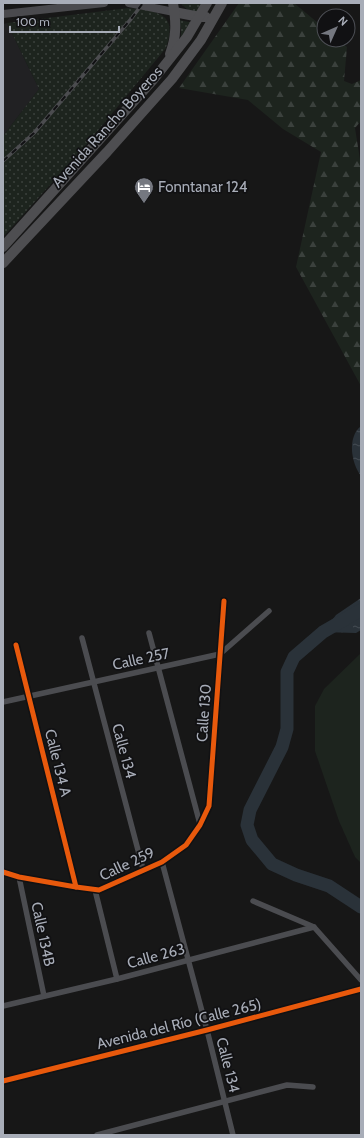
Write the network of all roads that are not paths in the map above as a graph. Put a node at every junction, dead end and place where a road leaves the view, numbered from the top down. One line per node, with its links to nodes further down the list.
1 (34, 3): 9 (main road)
2 (104, 3): 5 (main road)
3 (129, 3): 7 (main road)
4 (207, 3): 11 (highway, Avenida Rancho Boyeros)
5 (81, 4): 6 (main road)
6 (62, 5): 9 (main road)
7 (174, 7): 11 (highway); 12 (highway)
8 (219, 8): 11 (highway); 14 (highway, Avenida Rancho Boyeros)
9 (26, 12): 10 (main road)
10 (3, 14)
11 (200, 17): 12 (highway, Avenida Rancho Boyeros)
12 (163, 68): 13 (highway, Avenida Rancho Boyeros)
13 (3, 247)
14 (3, 263)
15 (224, 601): 20 (street, Calle 130)
16 (269, 611): 20 (street, Calle 257)
17 (149, 633): 21 (street)
18 (82, 638): 22 (street, Calle 134)
19 (16, 645): 23 (street, Calle 134 A)
20 (220, 654): 21 (street, Calle 257); 25 (street, Calle 130)
21 (158, 668): 22 (street, Calle 257); 25 (street)
22 (94, 682): 23 (street, Calle 257); 27 (street, Calle 134)
23 (29, 696): 24 (street, Calle 257); 30 (street, Calle 134 A)
24 (3, 702)
25 (200, 825): 26 (street, Calle 259)
26 (162, 862): 27 (street, Calle 259); 34 (street, Calle 134)
27 (143, 870): 31 (street, Calle 259)
28 (3, 872): 29 (street, Calle 259)
29 (19, 877): 30 (street, Calle 259); 38 (street, Calle 134B)
30 (76, 887): 31 (street, Calle 259)
31 (95, 890): 35 (street)
32 (253, 901): 33 (street)
33 (314, 927): 34 (street, Calle 263); 36 (street)
34 (188, 960): 35 (street, Calle 263); 40 (street, Calle 134)
35 (117, 979): 38 (street, Calle 263)
36 (361, 980)
37 (361, 989): 40 (street, Avenida del Río (Calle 265))
38 (44, 996): 39 (street, Calle 263)
39 (3, 1006)
40 (207, 1030): 41 (street, Avenida del Río (Calle 265)); 43 (street, Calle 134)
41 (3, 1081)
42 (314, 1087): 43 (street)
43 (225, 1102): 44 (street); 45 (street, Calle 134)
44 (97, 1135)
45 (233, 1135)

